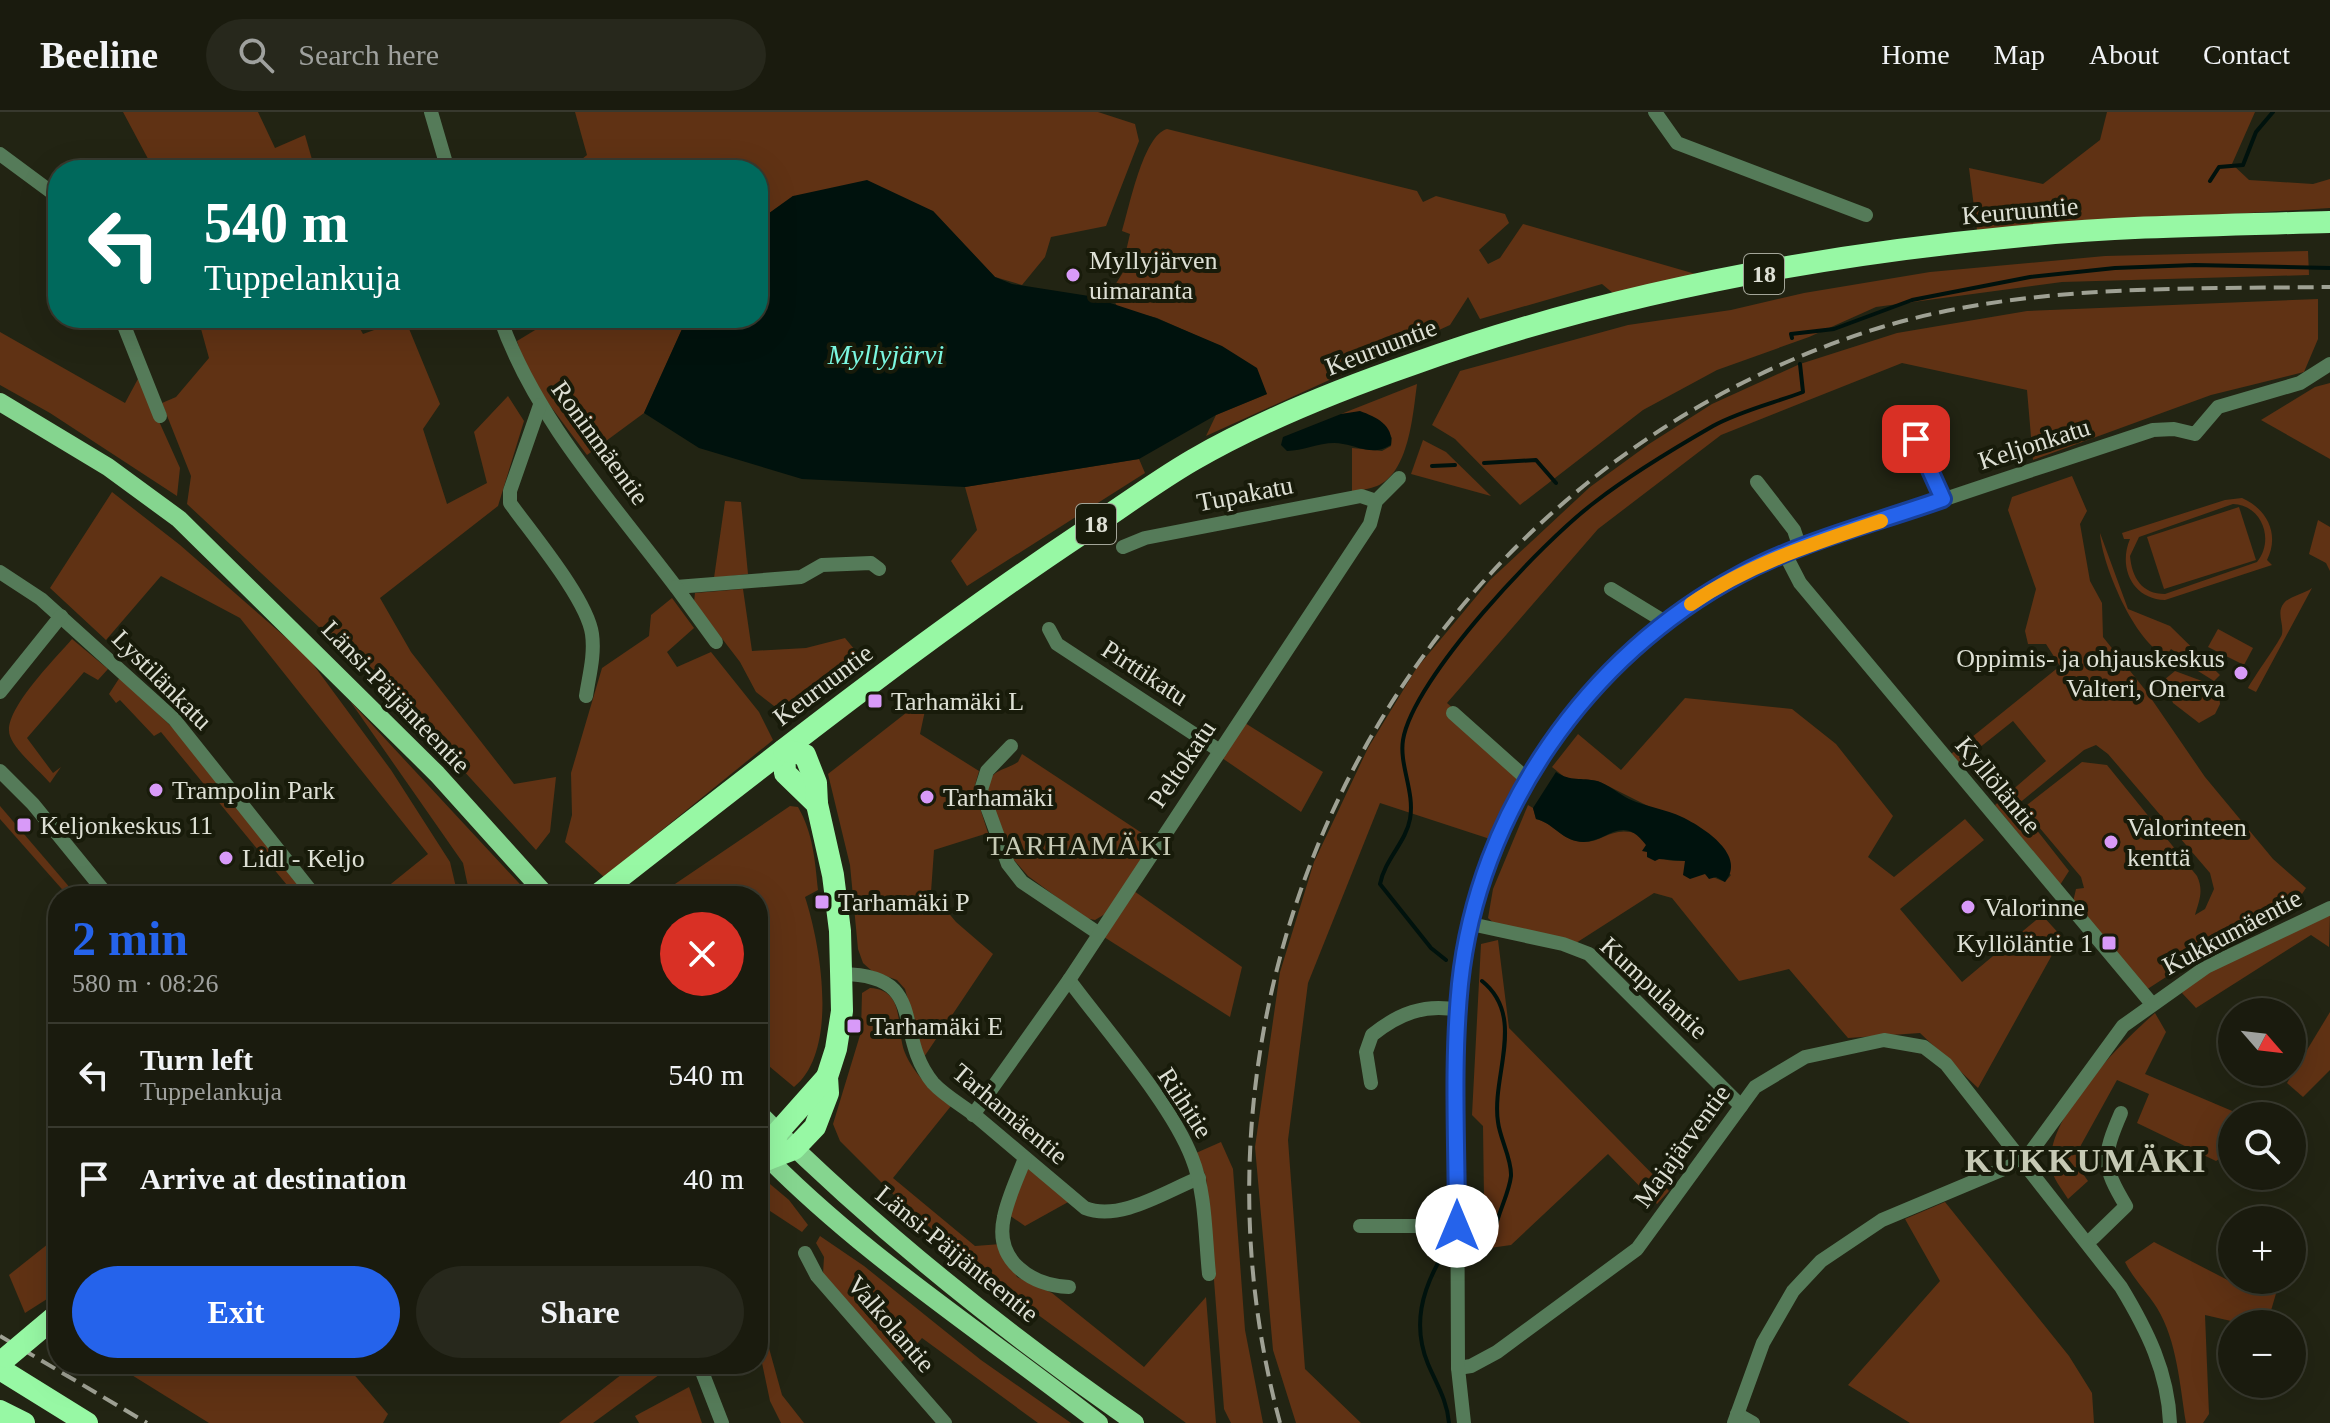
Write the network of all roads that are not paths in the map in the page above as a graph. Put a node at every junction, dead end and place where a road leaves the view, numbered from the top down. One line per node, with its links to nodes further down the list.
1 (431, 112): 4 (street)
2 (1655, 112): 6 (street)
3 (0, 154): 5 (street)
4 (445, 160)
5 (48, 190)
6 (1866, 215)
7 (2330, 222): 34 (highway, Keuruuntie / 18)
8 (125, 328): 14 (street)
9 (504, 328): 12 (street, Roninmäentie)
10 (2330, 364): 17 (street, Keljonkatu)
11 (0, 402): 40 (main road, Länsi-Päijänteentie)
12 (540, 405): 24 (street, Roninmäentie); 31 (street)
13 (1908, 413): 17 (street)
14 (160, 416)
15 (1399, 478): 18 (street, Peltokatu)
16 (1757, 482): 20 (street)
17 (1943, 499): 20 (street, Keljonkatu)
18 (1376, 501): 19 (street, Tupakatu); 35 (street, Peltokatu)
19 (1123, 547)
20 (1800, 548): 21 (street, Keljonkatu)
21 (1785, 554): 27 (street, Keljonkatu); 47 (street, Kyllöläntie)
22 (879, 569): 24 (street)
23 (0, 572): 26 (street, Lystilänkatu)
24 (676, 587): 29 (street, Roninmäentie)
25 (1611, 589): 27 (street)
26 (61, 616): 30 (street); 39 (street, Lystilänkatu)
27 (1665, 622): 37 (street, Keljonkatu)
28 (1049, 629): 35 (street, Pirttikatu)
29 (716, 642)
30 (0, 692)
31 (586, 696)
32 (1453, 713): 37 (street)
33 (1011, 746): 44 (street)
34 (784, 750): 41 (highway, Keuruuntie / 18); 45 (highway)
35 (1220, 751): 44 (street, Peltokatu)
36 (0, 771): 38 (street)
37 (1528, 780): 43 (street, Keljonkatu)
38 (100, 886)
39 (307, 886)
40 (538, 886)
41 (609, 886)
42 (2330, 908): 47 (street, Kukkumäentie)
43 (1471, 924): 48 (street, Keljonkatu); 51 (street, Kumpulantie)
44 (1098, 933): 46 (street, Peltokatu)
45 (842, 974): 49 (highway); 53 (street, Tarhamäentie)
46 (1069, 980): 53 (street, Peltokatu); 62 (street, Riihitie)
47 (2152, 1004): 61 (street, Kukkumäentie)
48 (1458, 1010): 50 (street); 64 (street, Keljonkatu)
49 (827, 1077): 55 (highway); 57 (highway)
50 (1371, 1083)
51 (1741, 1106): 61 (street, Majajärventie); 71 (street, Majajärventie)
52 (2121, 1113): 65 (street)
53 (973, 1115): 60 (street, Tarhamäentie)
54 (768, 1122): 55 (main road, Länsi-Päijänteentie)
55 (778, 1132): 56 (highway); 57 (main road, Länsi-Päijänteentie)
56 (768, 1146)
57 (794, 1149): 58 (highway); 80 (main road, Länsi-Päijänteentie)
58 (768, 1152)
59 (768, 1158): 79 (main road, Länsi-Päijänteentie)
60 (1025, 1158): 62 (street, Tarhamäentie); 68 (street)
61 (2025, 1160): 74 (street); 83 (street, Majajärventie)
62 (1199, 1178): 67 (street, Riihitie)
63 (1360, 1226): 64 (street)
64 (1457, 1226): 71 (street, Keljonkatu)
65 (2093, 1238)
66 (805, 1253): 78 (street, Valkolantie)
67 (1209, 1274)
68 (1069, 1287)
69 (48, 1323): 70 (highway, bridge)
70 (2, 1363): 76 (highway)
71 (1458, 1368): 81 (street, Keljonkatu)
72 (703, 1374): 77 (street)
73 (0, 1411): 75 (highway)
74 (1736, 1418): 82 (street)
75 (24, 1423)
76 (87, 1423)
77 (722, 1423)
78 (945, 1423)
79 (1099, 1423)
80 (1135, 1423)
81 (1464, 1423)
82 (1753, 1423)
83 (2170, 1423)

